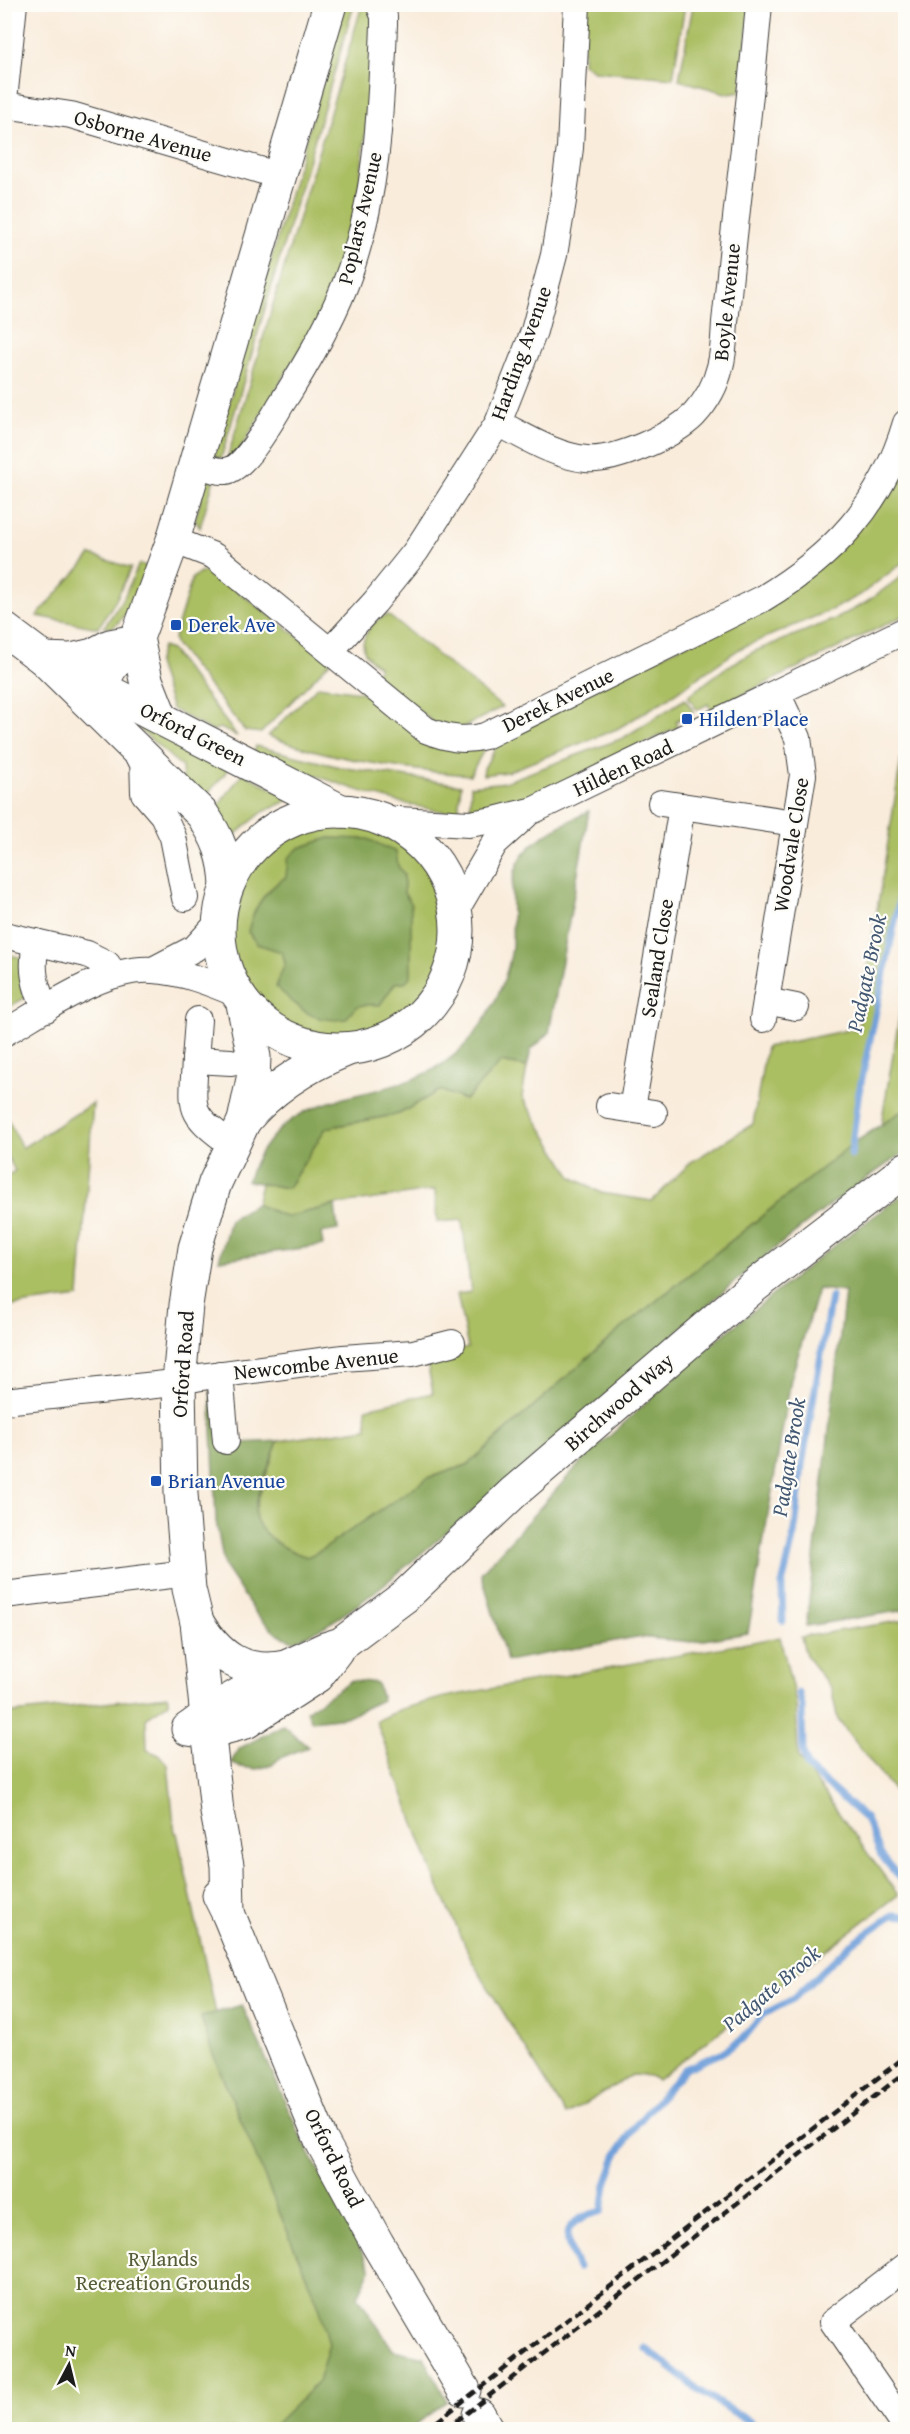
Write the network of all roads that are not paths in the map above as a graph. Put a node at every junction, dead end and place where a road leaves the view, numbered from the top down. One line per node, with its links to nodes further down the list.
1 (14, 4): 6 (street)
2 (330, 4): 8 (main road)
3 (379, 4): 11 (street, Poplars Avenue)
4 (577, 4): 9 (street, Harding Avenue)
5 (759, 4): 9 (street, Boyle Avenue)
6 (4, 100)
7 (4, 105): 8 (street, Osborne Avenue)
8 (280, 176): 11 (main road)
9 (498, 423): 16 (street, Harding Avenue)
10 (906, 423): 16 (street, Derek Avenue)
11 (195, 463): 12 (main road)
12 (173, 540): 15 (main road); 16 (street, Derek Avenue)
13 (4, 629): 17 (main road, Orford Green)
14 (906, 630): 19 (street, Hilden Road)
15 (134, 640): 17 (main road); 18 (main road); 20 (main road)
16 (331, 650)
17 (44, 659): 18 (main road, Orford Green); 21 (main road, Orford Green)
18 (101, 687): 20 (main road, Orford Green); 21 (main road)
19 (777, 693): 23 (street, Hilden Road); 26 (street, Woodvale Close)
20 (161, 718): 24 (main road, Orford Green)
21 (106, 721): 22 (main road, Orford Green)
22 (143, 757): 27 (main road, Orford Green); 28 (street, Orford Green)
23 (534, 810): 25 (street, Hilden Road); 29 (street, Hilden Road)
24 (341, 811): 25 (main road); 27 (main road)
25 (381, 819): 29 (main road)
26 (795, 823): 36 (street, Woodvale Close); 43 (street, Sealand Close)
27 (227, 886): 30 (main road)
28 (185, 898)
29 (456, 910): 40 (main road)
30 (219, 922): 33 (street); 35 (main road)
31 (4, 935): 32 (street)
32 (36, 942): 34 (street); 37 (street)
33 (153, 970): 34 (street); 35 (street)
34 (115, 975): 37 (street)
35 (240, 999): 40 (main road); 44 (main road, Orford Road)
36 (796, 1007)
37 (46, 1009): 39 (street)
38 (198, 1020): 41 (street)
39 (4, 1033)
40 (346, 1050): 44 (main road, Orford Road)
41 (195, 1060): 42 (street); 44 (street)
42 (231, 1062)
43 (631, 1109)
44 (238, 1133): 48 (main road, Orford Road)
45 (906, 1169): 54 (main road, Birchwood Way)
46 (452, 1343): 47 (street, Newcombe Avenue)
47 (220, 1374): 48 (street, Newcombe Avenue); 50 (street, Orford Road)
48 (179, 1382): 49 (street); 51 (main road, Orford Road)
49 (4, 1401)
50 (226, 1441)
51 (188, 1581): 52 (street); 53 (main road, Orford Road); 56 (main road, Orford Road)
52 (4, 1595)
53 (197, 1622): 55 (main road, Birchwood Way); 56 (main road, Orford Road)
54 (340, 1644): 55 (main road, Birchwood Way); 56 (main road, Birchwood Way)
55 (288, 1666): 56 (main road, Birchwood Way)
56 (201, 1726): 58 (main road, Orford Road)
57 (906, 2266): 59 (street)
58 (477, 2412)
59 (906, 2428)

